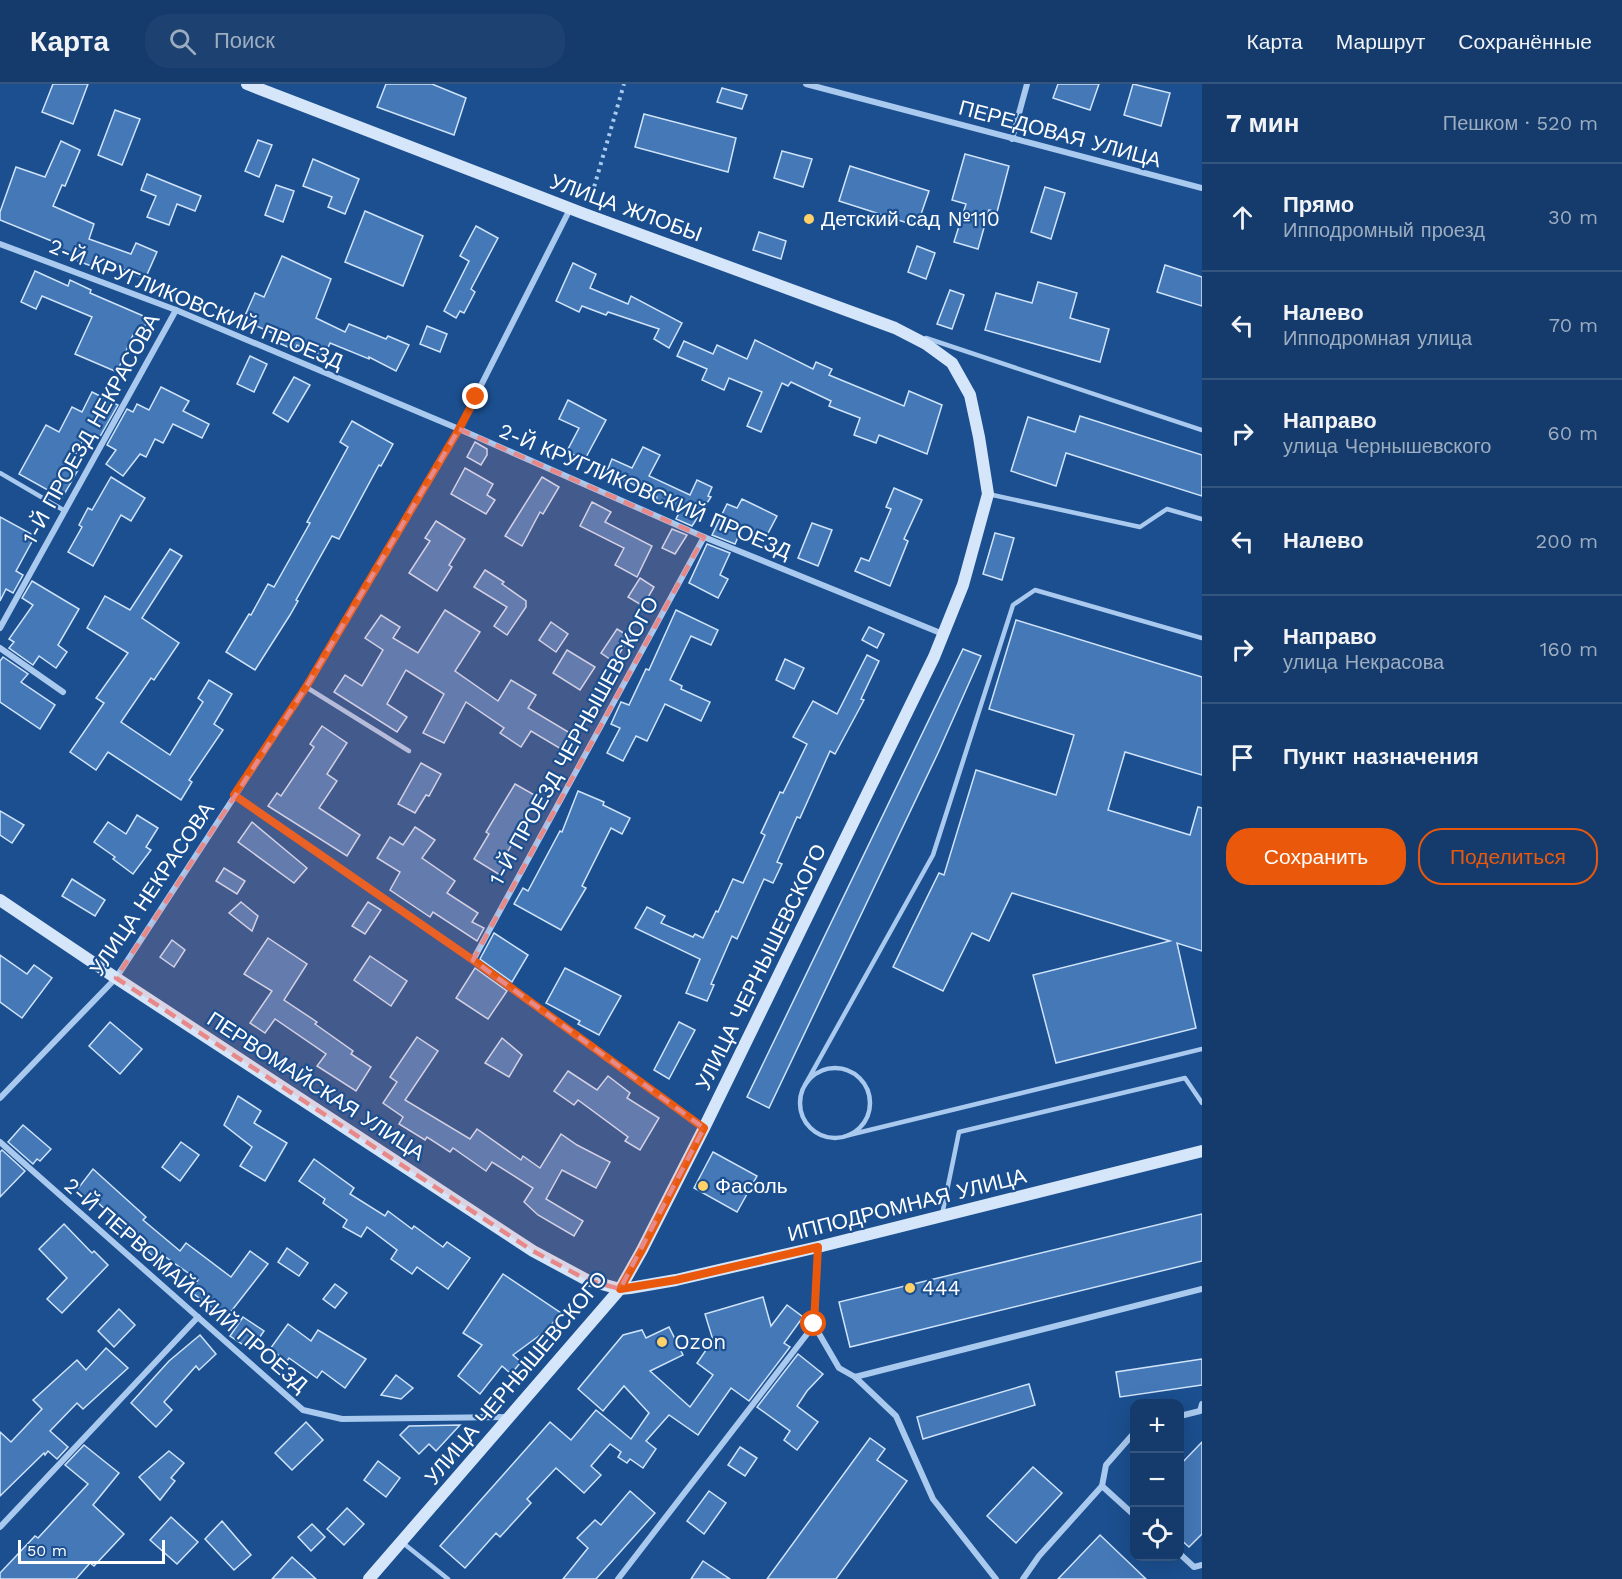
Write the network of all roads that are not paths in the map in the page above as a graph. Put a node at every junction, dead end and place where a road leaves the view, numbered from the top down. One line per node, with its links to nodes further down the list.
1 (248, 84): 6 (street, УЛИЦА ЖЛОБЫ)
2 (806, 84): 4 (street, ПЕРЕДОВАЯ УЛИЦА)
3 (1027, 84): 4 (street)
4 (1012, 139): 5 (street, ПЕРЕДОВАЯ УЛИЦА)
5 (1202, 188)
6 (570, 208): 9 (street, УЛИЦА ЖЛОБЫ); 11 (street, УЛИЦА НЕКРАСОВА)
7 (0, 244): 8 (street, 2-Й КРУГЛИКОВСКИЙ ПРОЕЗД)
8 (176, 310): 11 (street, 2-Й КРУГЛИКОВСКИЙ ПРОЕЗД); 15 (street, 1-Й ПРОЕЗД НЕКРАСОВА)
9 (895, 328): 10 (street, УЛИЦА ЖЛОБЫ); 12 (lane)
10 (970, 395): 14 (street, УЛИЦА ЧЕРНЫШЕВСКОГО)
11 (459, 429): 17 (street, 2-Й КРУГЛИКОВСКИЙ ПРОЕЗД); 22 (street, УЛИЦА НЕКРАСОВА)
12 (1202, 430)
13 (0, 473): 15 (lane)
14 (988, 494): 16 (lane); 19 (street, УЛИЦА ЧЕРНЫШЕВСКОГО)
15 (65, 511): 18 (street, 1-Й ПРОЕЗД НЕКРАСОВА)
16 (1202, 519)
17 (704, 537): 19 (street, 2-Й КРУГЛИКОВСКИЙ ПРОЕЗД); 27 (street, 1-Й ПРОЕЗД ЧЕРНЫШЕВСКОГО)
18 (0, 628)
19 (944, 634): 33 (street, УЛИЦА ЧЕРНЫШЕВСКОГО)
20 (1202, 638): 30 (lane)
21 (0, 648): 23 (street)
22 (306, 687): 24 (lane); 25 (street, УЛИЦА НЕКРАСОВА)
23 (63, 692)
24 (409, 751)
25 (234, 795): 27 (street); 28 (street, УЛИЦА НЕКРАСОВА)
26 (0, 900): 28 (street, ПЕРВОМАЙСКАЯ УЛИЦА)
27 (473, 960): 33 (street)
28 (116, 978): 31 (street, УЛИЦА НЕКРАСОВА); 39 (street, ПЕРВОМАЙСКАЯ УЛИЦА)
29 (1202, 1048): 34 (lane)
30 (805, 1085): 34 (lane); 34 (lane)
31 (0, 1098)
32 (1202, 1103): 37 (lane)
33 (704, 1128): 39 (street, УЛИЦА ЧЕРНЫШЕВСКОГО)
34 (849, 1136)
35 (0, 1142): 41 (street, 2-Й ПЕРВОМАЙСКИЙ ПРОЕЗД)
36 (1202, 1151): 37 (street, ИППОДРОМНАЯ УЛИЦА)
37 (942, 1217): 38 (street, ИППОДРОМНАЯ УЛИЦА)
38 (818, 1247): 39 (street, ИППОДРОМНАЯ УЛИЦА); 42 (street)
39 (620, 1289): 46 (street, УЛИЦА ЧЕРНЫШЕВСКОГО)
40 (1202, 1289): 43 (street)
41 (198, 1317): 46 (street, 2-Й ПЕРВОМАЙСКИЙ ПРОЕЗД); 50 (street)
42 (814, 1324): 43 (street); 56 (street)
43 (855, 1377): 57 (street)
44 (1202, 1404): 45 (street)
45 (1184, 1415)
46 (509, 1417): 51 (street, УЛИЦА ЧЕРНЫШЕВСКОГО)
47 (1130, 1438): 48 (street)
48 (1102, 1486): 49 (street); 58 (street)
49 (1130, 1511)
50 (0, 1527)
51 (402, 1542): 54 (street, УЛИЦА ЧЕРНЫШЕВСКОГО); 55 (lane)
52 (1184, 1558): 53 (street)
53 (1202, 1565)
54 (369, 1579)
55 (448, 1579)
56 (618, 1579)
57 (996, 1579)
58 (1023, 1579)

